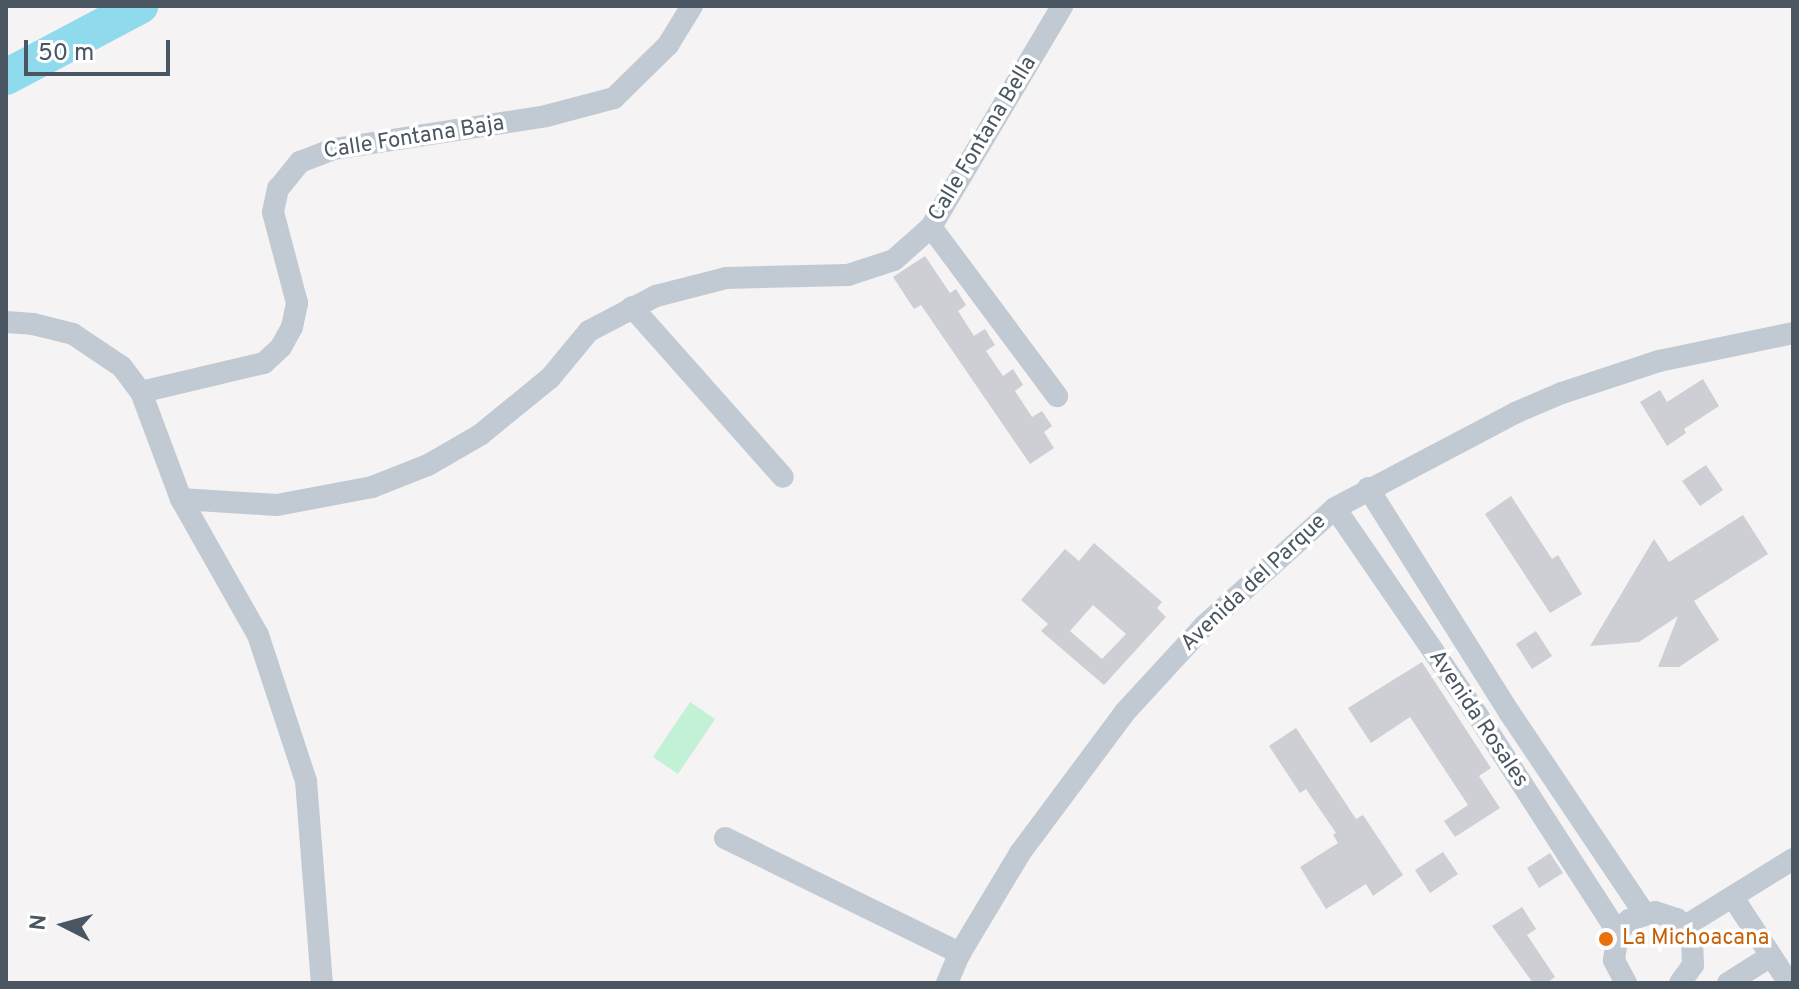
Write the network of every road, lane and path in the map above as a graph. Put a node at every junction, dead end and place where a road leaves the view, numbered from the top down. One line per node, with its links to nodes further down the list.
1 (692, 6): 7 (street, Calle Fontana Baja)
2 (1062, 6): 3 (street, Calle Fontana Bella)
3 (931, 227): 4 (street, Calle Fontana Bella); 8 (street)
4 (632, 307): 9 (street); 11 (street, Calle Fontana Bella)
5 (6, 322): 7 (street)
6 (1793, 333): 10 (street, Avenida del Parque)
7 (141, 392): 11 (street)
8 (1057, 396)
9 (783, 477)
10 (1368, 488): 12 (street, Avenida del Parque); 13 (street, Avenida Rosales)
11 (181, 499): 24 (street)
12 (1335, 508): 14 (street, Avenida Rosales); 21 (street, Avenida del Parque)
13 (1509, 712): 14 (street); 18 (street, Avenida Rosales)
14 (1486, 728): 20 (street, Avenida Rosales)
15 (725, 838): 21 (street)
16 (1793, 859): 17 (street)
17 (1734, 899): 19 (street); 22 (street)
18 (1644, 913): 19 (street); 20 (street)
19 (1685, 926): 26 (street)
20 (1618, 933): 23 (street)
21 (960, 953): 25 (street, Avenida del Parque)
22 (1771, 956): 27 (street); 28 (street)
23 (1617, 980)
24 (322, 983)
25 (947, 983)
26 (1680, 983)
27 (1728, 983)
28 (1789, 983)

